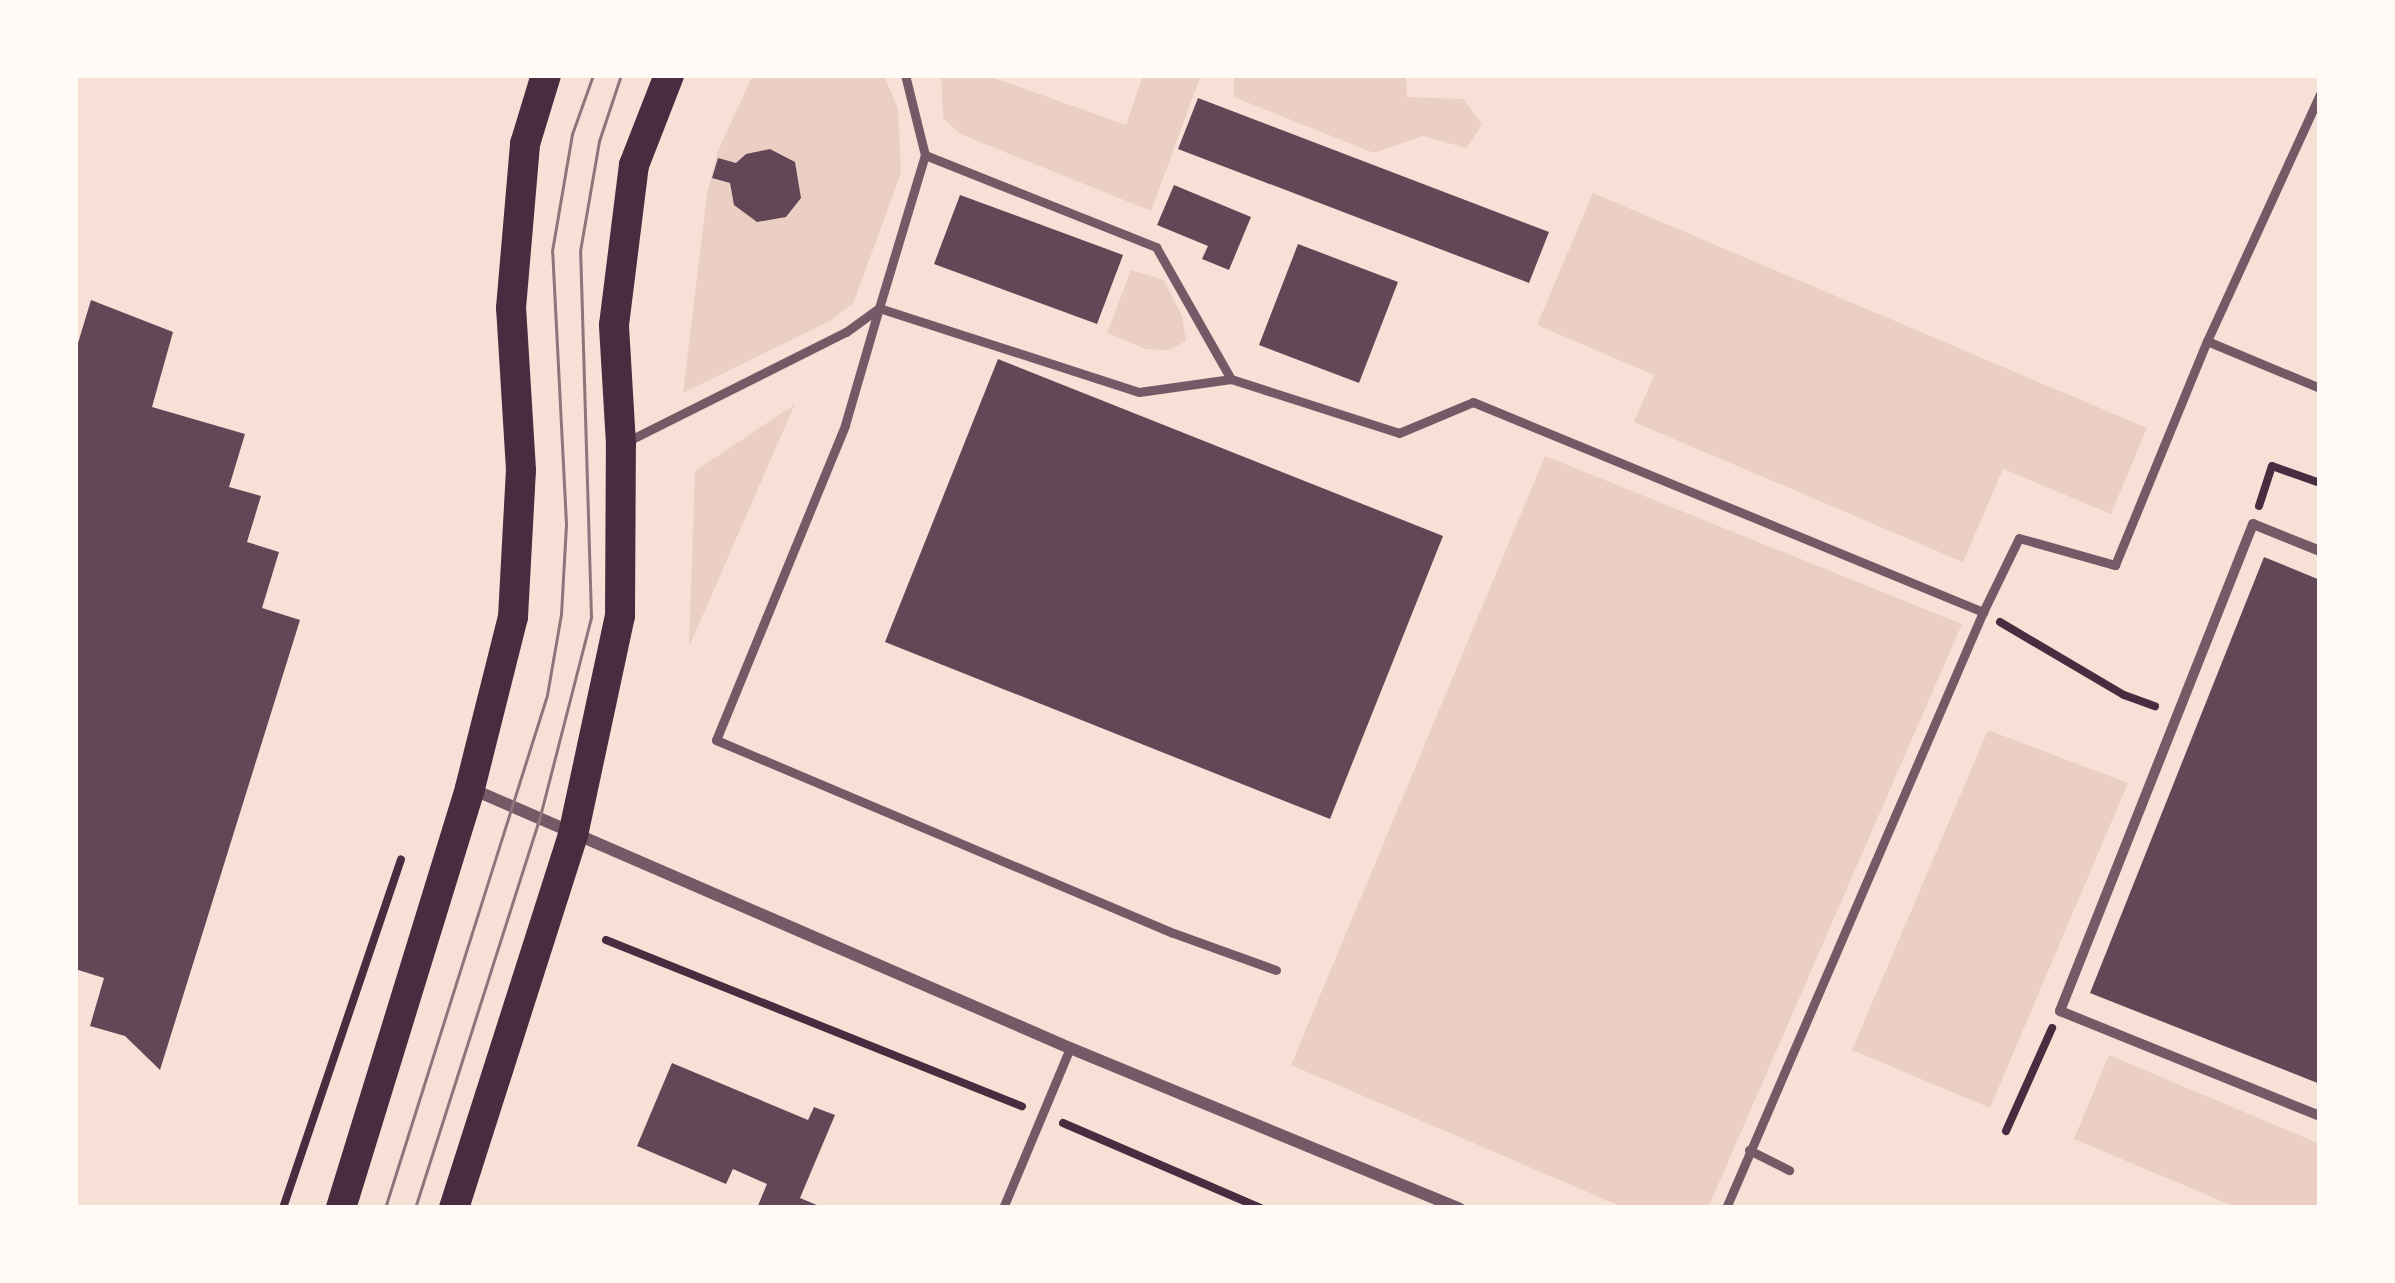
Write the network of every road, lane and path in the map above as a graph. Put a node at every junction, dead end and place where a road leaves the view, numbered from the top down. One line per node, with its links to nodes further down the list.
1 (546, 75): 16 (main road)
2 (669, 75): 10 (main road)
3 (905, 75): 5 (lane)
4 (2320, 94): 7 (lane)
5 (925, 154): 6 (lane); 8 (lane)
6 (879, 308): 8 (lane); 10 (lane); 20 (lane)
7 (2207, 341): 9 (lane); 14 (lane)
8 (1231, 379): 14 (lane)
9 (2320, 388)
10 (621, 444): 17 (main road)
11 (2320, 483): 12 (path)
12 (2253, 524): 13 (street); 15 (street)
13 (2320, 550)
14 (1983, 612): 15 (path); 26 (lane)
15 (2179, 712): 21 (street)
16 (470, 788): 17 (street); 29 (main road)
17 (573, 835): 22 (street); 30 (main road)
18 (401, 859): 28 (path)
19 (606, 940): 23 (path)
20 (1276, 970)
21 (2060, 1011): 24 (street); 25 (path)
22 (1070, 1048): 23 (lane); 33 (street)
23 (1039, 1113): 31 (lane); 32 (path)
24 (2320, 1116)
25 (2006, 1131)
26 (1749, 1150): 27 (lane); 34 (lane)
27 (1789, 1171)
28 (284, 1208)
29 (341, 1208)
30 (454, 1208)
31 (1003, 1208)
32 (1261, 1208)
33 (1459, 1208)
34 (1726, 1208)

